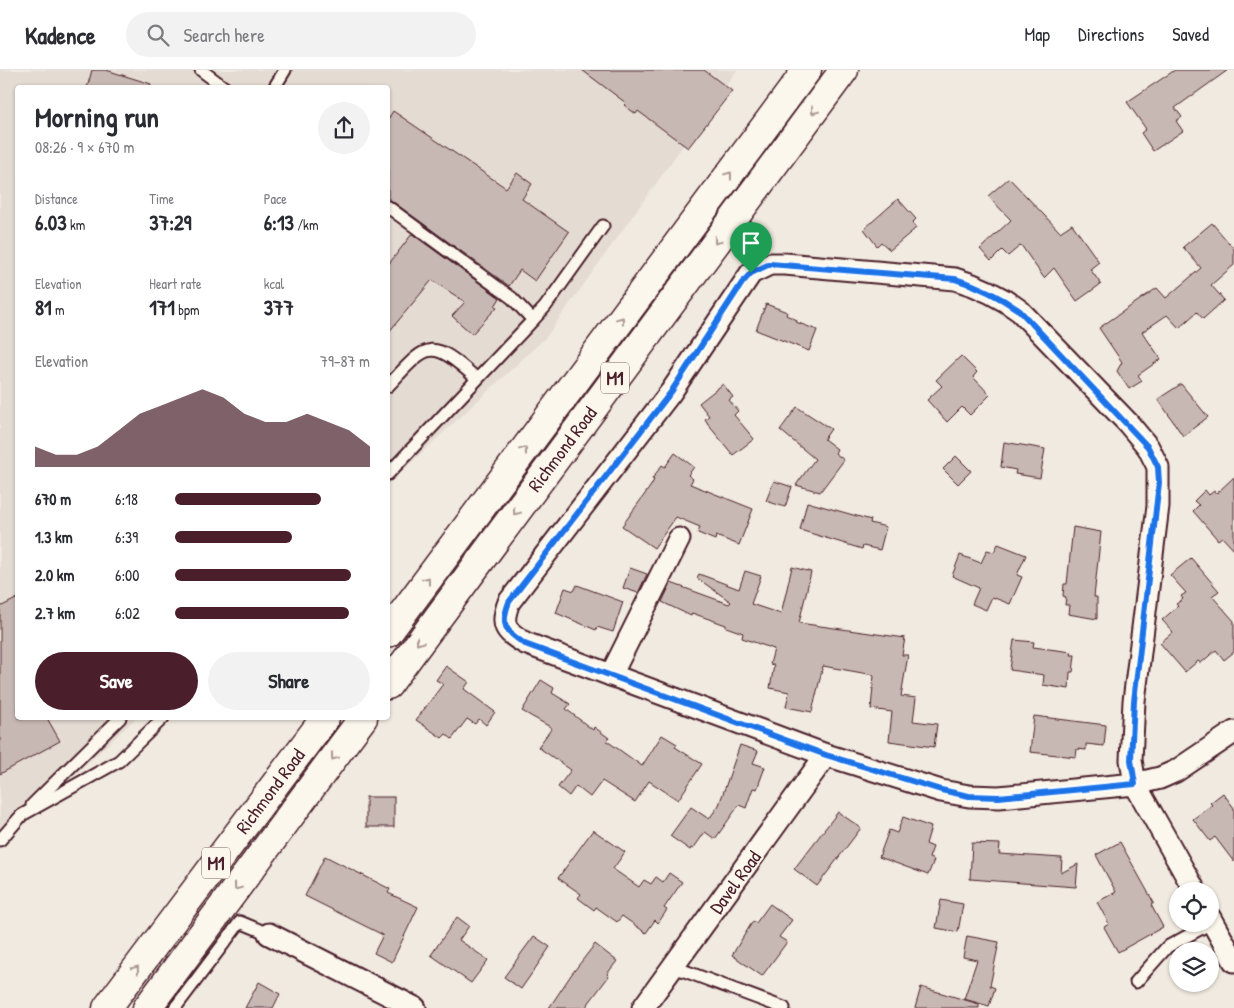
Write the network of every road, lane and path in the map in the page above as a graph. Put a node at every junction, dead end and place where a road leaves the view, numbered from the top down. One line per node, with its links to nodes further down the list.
1 (201, 70): 5 (lane)
2 (285, 70): 6 (lane)
3 (807, 70): 14 (highway, Richmond Road / M1, one-way to 3)
4 (844, 70): 16 (highway, Richmond Road / M1, one-way to 16)
5 (221, 85)
6 (276, 85)
7 (390, 208): 9 (lane)
8 (603, 226): 9 (lane)
9 (533, 320): 10 (lane)
10 (476, 378): 11 (lane); 12 (lane)
11 (390, 384)
12 (390, 472)
13 (679, 539): 15 (street)
14 (390, 630)
15 (610, 675): 22 (street); 23 (street)
16 (390, 681)
17 (118, 720): 24 (lane)
18 (161, 720): 24 (lane)
19 (323, 720): 33 (highway, Richmond Road / M1, one-way to 19)
20 (362, 720): 34 (highway, Richmond Road / M1, one-way to 34)
21 (1234, 732): 23 (street)
22 (826, 755): 23 (street); 31 (street, Davel Road)
23 (1135, 784): 26 (street)
24 (22, 815): 25 (lane)
25 (0, 840)
26 (1190, 882)
27 (1191, 932): 32 (lane)
28 (1218, 932): 30 (street)
29 (269, 934): 35 (lane); 36 (street)
30 (1234, 961)
31 (674, 967): 37 (street, Davel Road); 38 (lane)
32 (1136, 982)
33 (107, 1008)
34 (147, 1008)
35 (175, 1008)
36 (415, 1008)
37 (643, 1008)
38 (784, 1008)

